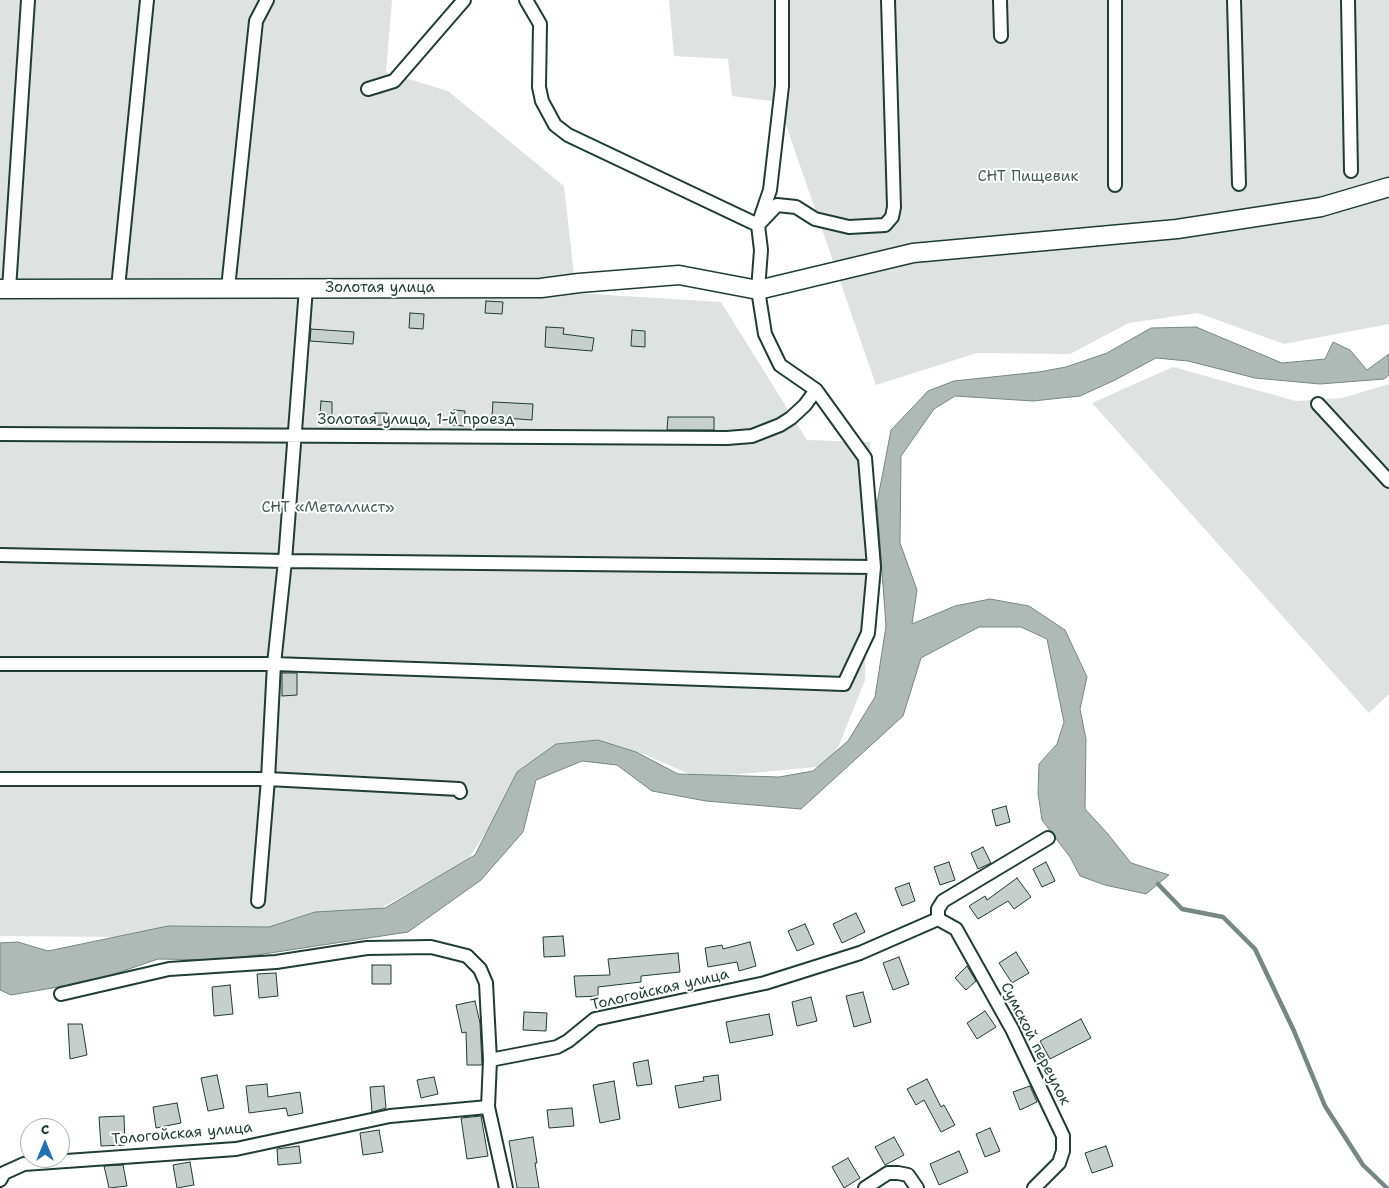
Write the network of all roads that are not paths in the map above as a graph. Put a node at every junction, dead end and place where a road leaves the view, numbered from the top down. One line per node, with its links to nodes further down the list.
1 (28, 0): 22 (street)
2 (147, 0): 19 (street)
3 (266, 0): 20 (street)
4 (464, 0): 13 (street)
5 (526, 0): 18 (street)
6 (782, 0): 18 (street)
7 (888, 0): 18 (street)
8 (1000, 0): 12 (street)
9 (1115, 0): 16 (street)
10 (1234, 0): 15 (street)
11 (1348, 0): 14 (street)
12 (1001, 36)
13 (368, 89)
14 (1352, 171)
15 (1238, 184)
16 (1115, 185)
17 (1389, 187): 23 (street)
18 (758, 224): 23 (street)
19 (118, 288): 20 (street, Золотая улица); 22 (street, Золотая улица)
20 (228, 288): 21 (street, Золотая улица)
21 (306, 288): 23 (street, Золотая улица); 27 (street)
22 (4, 289)
23 (758, 290): 24 (street)
24 (816, 390): 27 (street, Золотая улица, 1-й проезд); 31 (street)
25 (1318, 404): 28 (street)
26 (0, 434): 27 (street, Золотая улица, 1-й проезд)
27 (294, 436): 30 (street)
28 (1389, 481)
29 (0, 555): 30 (street)
30 (285, 561): 31 (street); 33 (street)
31 (874, 568): 33 (street)
32 (0, 664): 33 (street)
33 (274, 664): 35 (street)
34 (0, 779): 35 (street)
35 (268, 779): 36 (street); 38 (street)
36 (460, 792)
37 (1048, 838): 39 (street)
38 (258, 901)
39 (938, 919): 41 (street, Тологойская улица); 47 (street, Сумской переулок)
40 (61, 994): 41 (street)
41 (490, 1060): 42 (street)
42 (488, 1107): 43 (street, Тологойская улица); 44 (street)
43 (0, 1180)
44 (506, 1188)
45 (865, 1188): 46 (street)
46 (917, 1188)
47 (1034, 1188)

